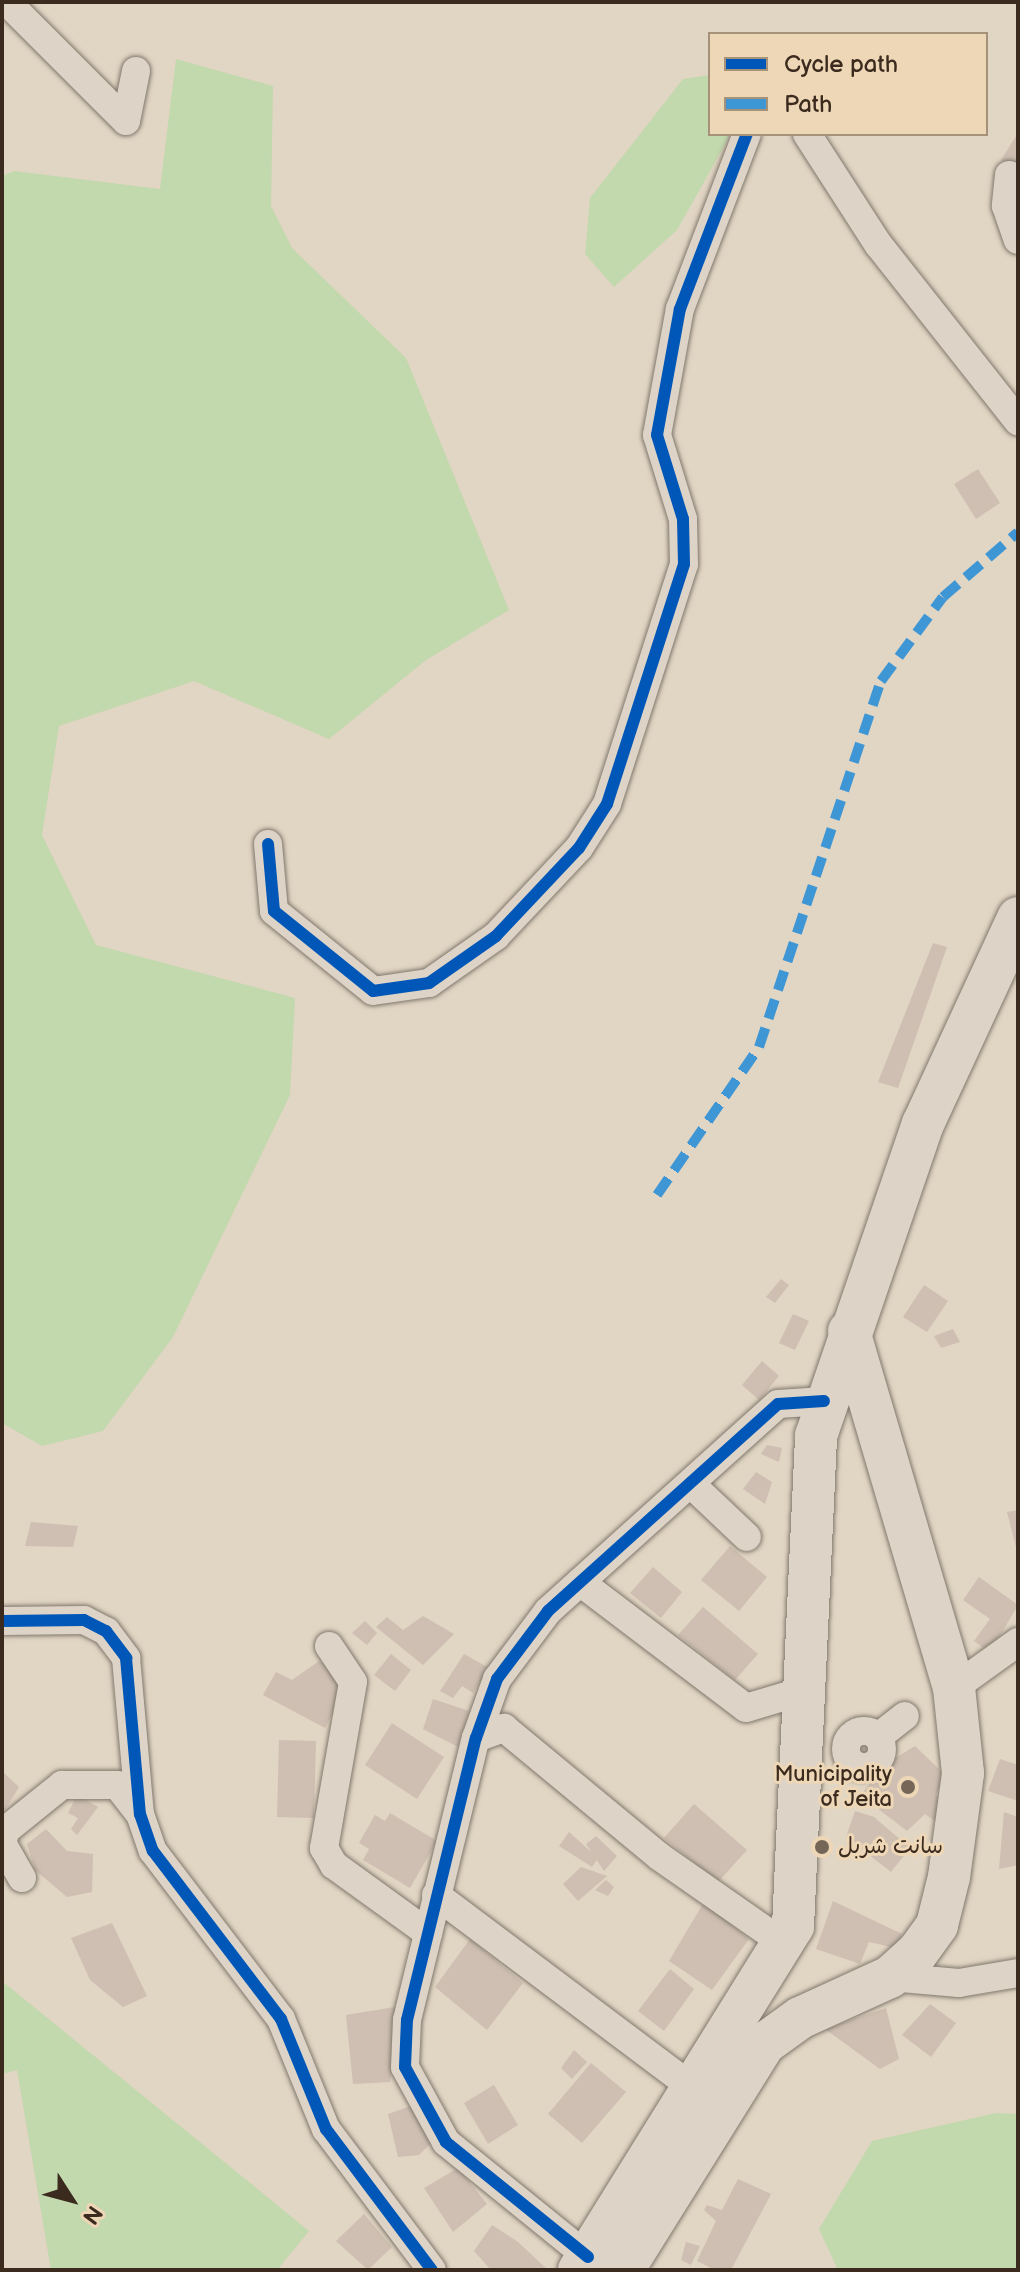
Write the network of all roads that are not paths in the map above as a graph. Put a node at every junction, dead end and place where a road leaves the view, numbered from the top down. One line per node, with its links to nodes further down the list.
1 (7, 2): 2 (street)
2 (136, 71)
3 (746, 136): 8 (street)
4 (808, 136): 7 (street)
5 (1009, 175): 6 (street)
6 (1018, 240)
7 (1018, 421)
8 (268, 844)
9 (1018, 918): 10 (highway)
10 (849, 1331): 11 (highway); 12 (highway)
11 (824, 1401): 12 (highway); 13 (street); 20 (highway)
12 (875, 1407): 19 (highway)
13 (693, 1486): 14 (street); 15 (street)
14 (747, 1537)
15 (580, 1582): 20 (street); 23 (street)
16 (2, 1621): 24 (street)
17 (1018, 1642): 19 (street)
18 (329, 1646): 27 (street)
19 (954, 1688): 30 (highway)
20 (803, 1691): 22 (highway)
21 (905, 1716): 22 (street)
22 (802, 1732): 28 (highway)
23 (476, 1738): 26 (street); 28 (street)
24 (140, 1814): 25 (street); 33 (street)
25 (22, 1878)
26 (436, 1895): 27 (street); 31 (street)
27 (428, 1933): 32 (street)
28 (786, 1945): 31 (highway)
29 (1018, 1973): 30 (street)
30 (890, 1977): 32 (highway)
31 (693, 2088): 32 (highway)
32 (609, 2266)
33 (432, 2270)

